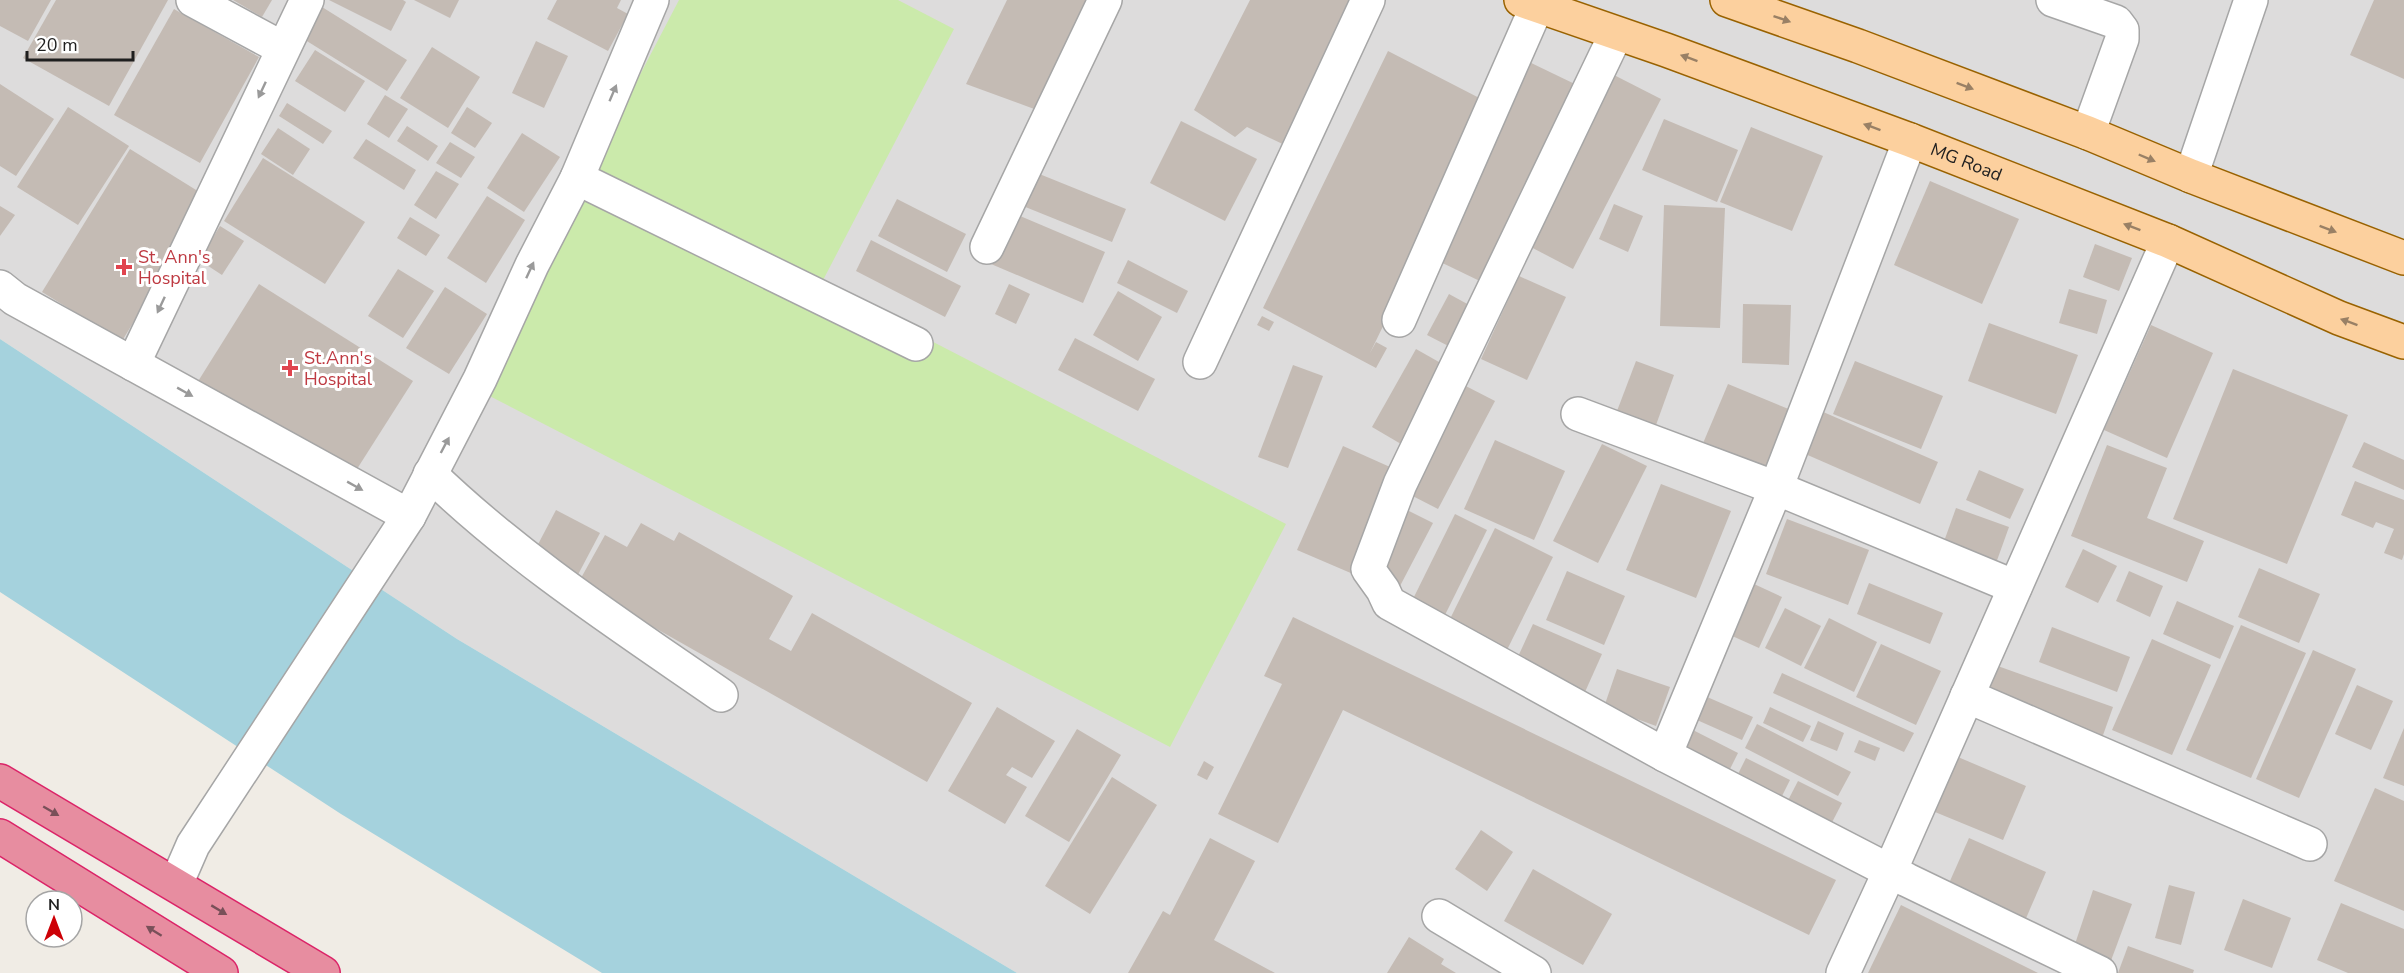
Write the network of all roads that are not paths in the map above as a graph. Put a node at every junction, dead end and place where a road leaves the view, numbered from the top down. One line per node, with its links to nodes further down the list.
1 (194, 0): 11 (street)
2 (306, 0): 11 (street)
3 (652, 0): 15 (street, one-way to 3)
4 (1105, 0): 17 (street)
5 (1368, 0): 23 (street)
6 (1727, 0): 12 (main road, one-way to 12)
7 (2053, 0): 12 (street)
8 (2251, 0): 14 (street)
9 (1529, 3): 10 (main road, MG Road); 20 (street)
10 (1616, 34): 13 (main road, MG Road, one-way to 10); 32 (street)
11 (282, 48): 24 (street, one-way to 24)
12 (2088, 133): 14 (main road, one-way to 14)
13 (1910, 140): 16 (main road, MG Road, one-way to 13); 27 (street)
14 (2191, 176): 18 (main road, one-way to 18)
15 (577, 178): 22 (street); 26 (street, one-way to 15)
16 (2168, 241): 21 (main road, MG Road, one-way to 16); 29 (street)
17 (987, 247)
18 (2404, 258)
19 (0, 287): 24 (street)
20 (1399, 320)
21 (2404, 342)
22 (915, 344)
23 (1200, 362)
24 (134, 364): 28 (street, one-way to 28)
25 (1578, 414): 27 (street)
26 (430, 474): 28 (street); 30 (street)
27 (1776, 488): 29 (street); 32 (street)
28 (402, 526): 37 (street)
29 (2015, 587): 31 (street)
30 (721, 695)
31 (1967, 696): 35 (street); 36 (street)
32 (1665, 755): 36 (street)
33 (0, 781): 37 (highway, one-way to 37)
34 (0, 836): 39 (highway, one-way to 34)
35 (2310, 844)
36 (1890, 871): 42 (street); 43 (street)
37 (176, 884): 40 (highway, one-way to 40)
38 (1439, 916): 41 (street)
39 (221, 973)
40 (323, 973)
41 (1534, 973)
42 (1843, 973)
43 (2100, 973)

